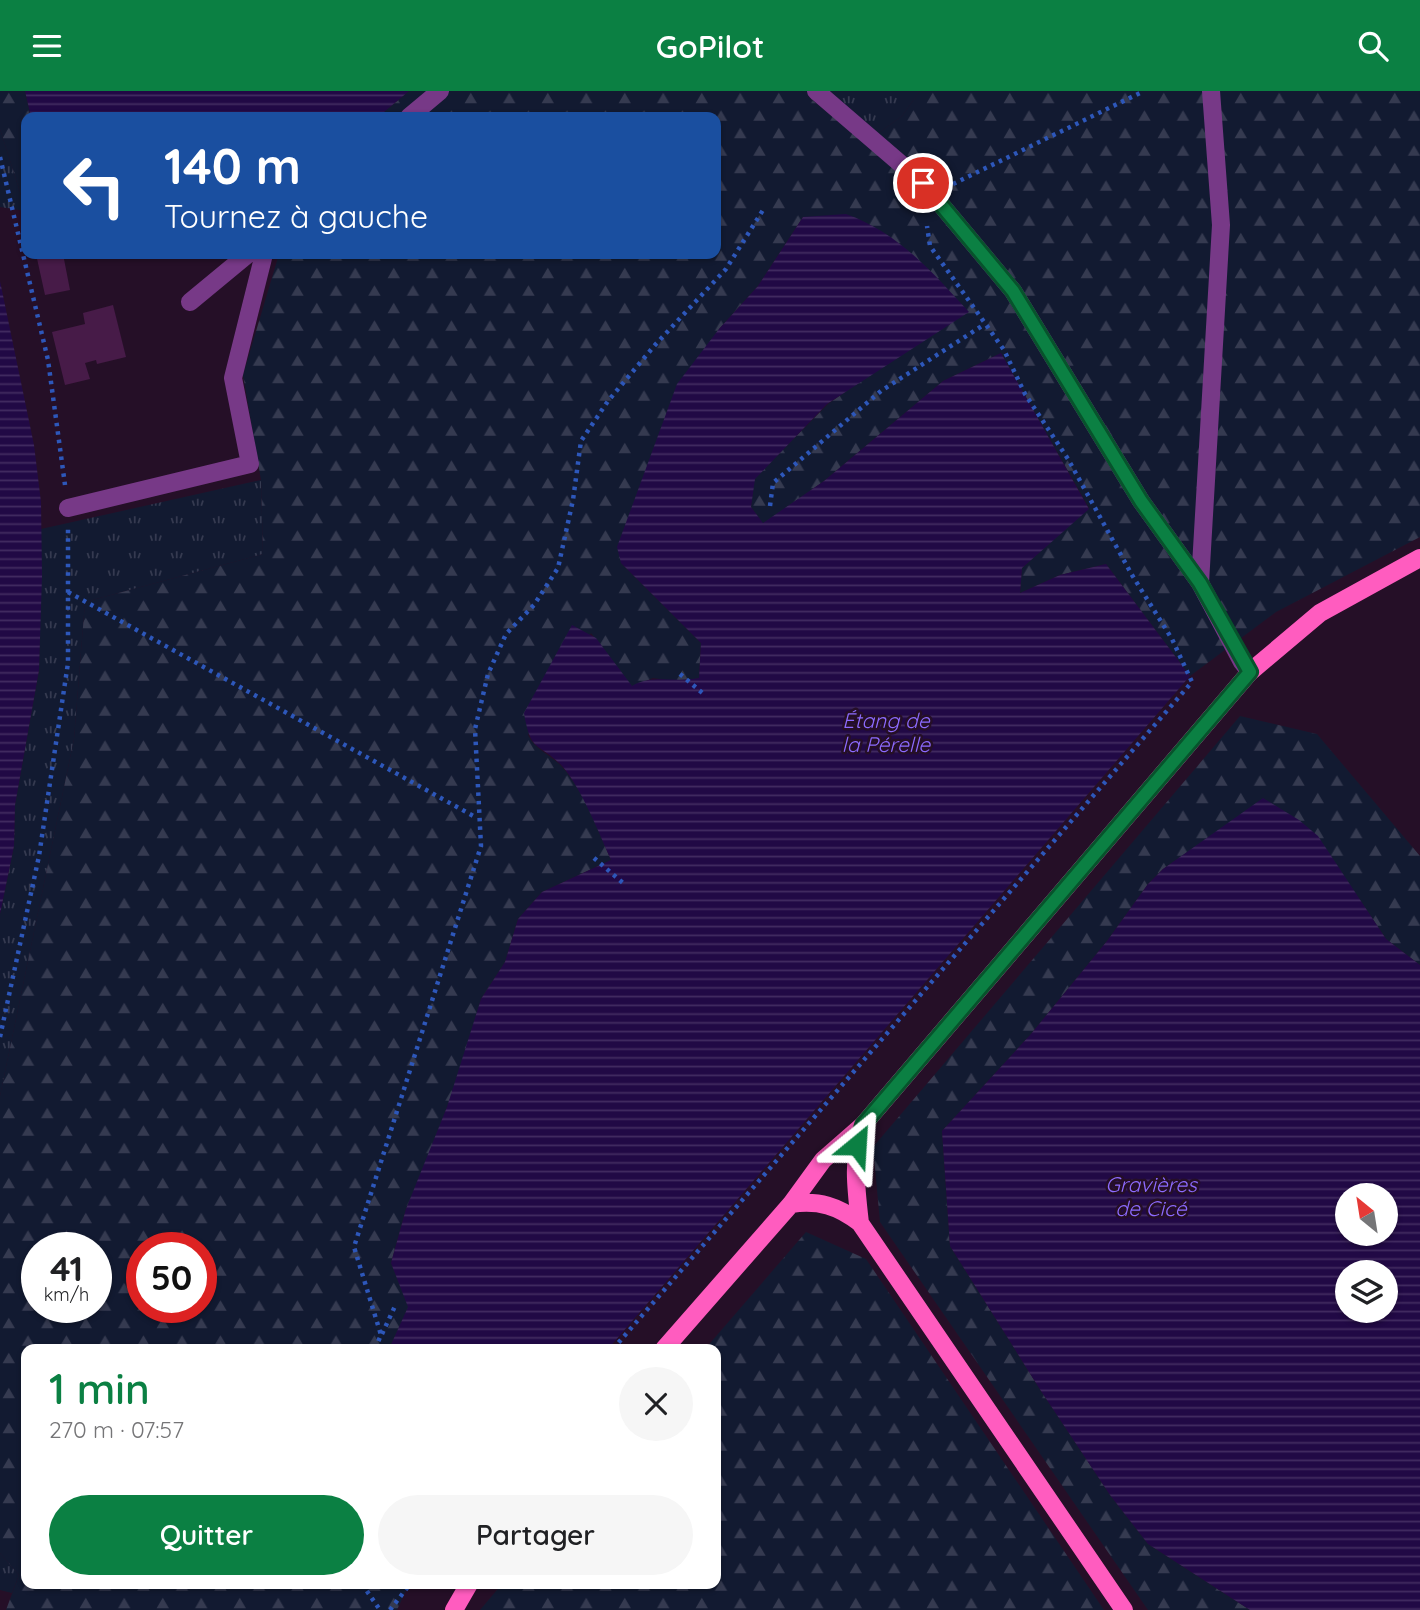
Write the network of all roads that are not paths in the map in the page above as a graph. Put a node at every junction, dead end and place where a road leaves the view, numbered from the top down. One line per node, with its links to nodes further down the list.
1 (440, 91): 4 (street)
2 (816, 91): 10 (street)
3 (1211, 91): 10 (street)
4 (415, 112)
5 (241, 259): 7 (street)
6 (263, 259): 8 (street)
7 (190, 302)
8 (68, 507)
9 (1420, 558): 11 (main road)
10 (1200, 583): 11 (street)
11 (1250, 672): 12 (main road)
12 (863, 1125): 13 (main road); 14 (main road)
13 (791, 1204): 14 (main road); 15 (main road)
14 (860, 1223): 18 (main road)
15 (668, 1344)
16 (466, 1589): 17 (main road)
17 (454, 1610)
18 (1124, 1610)

